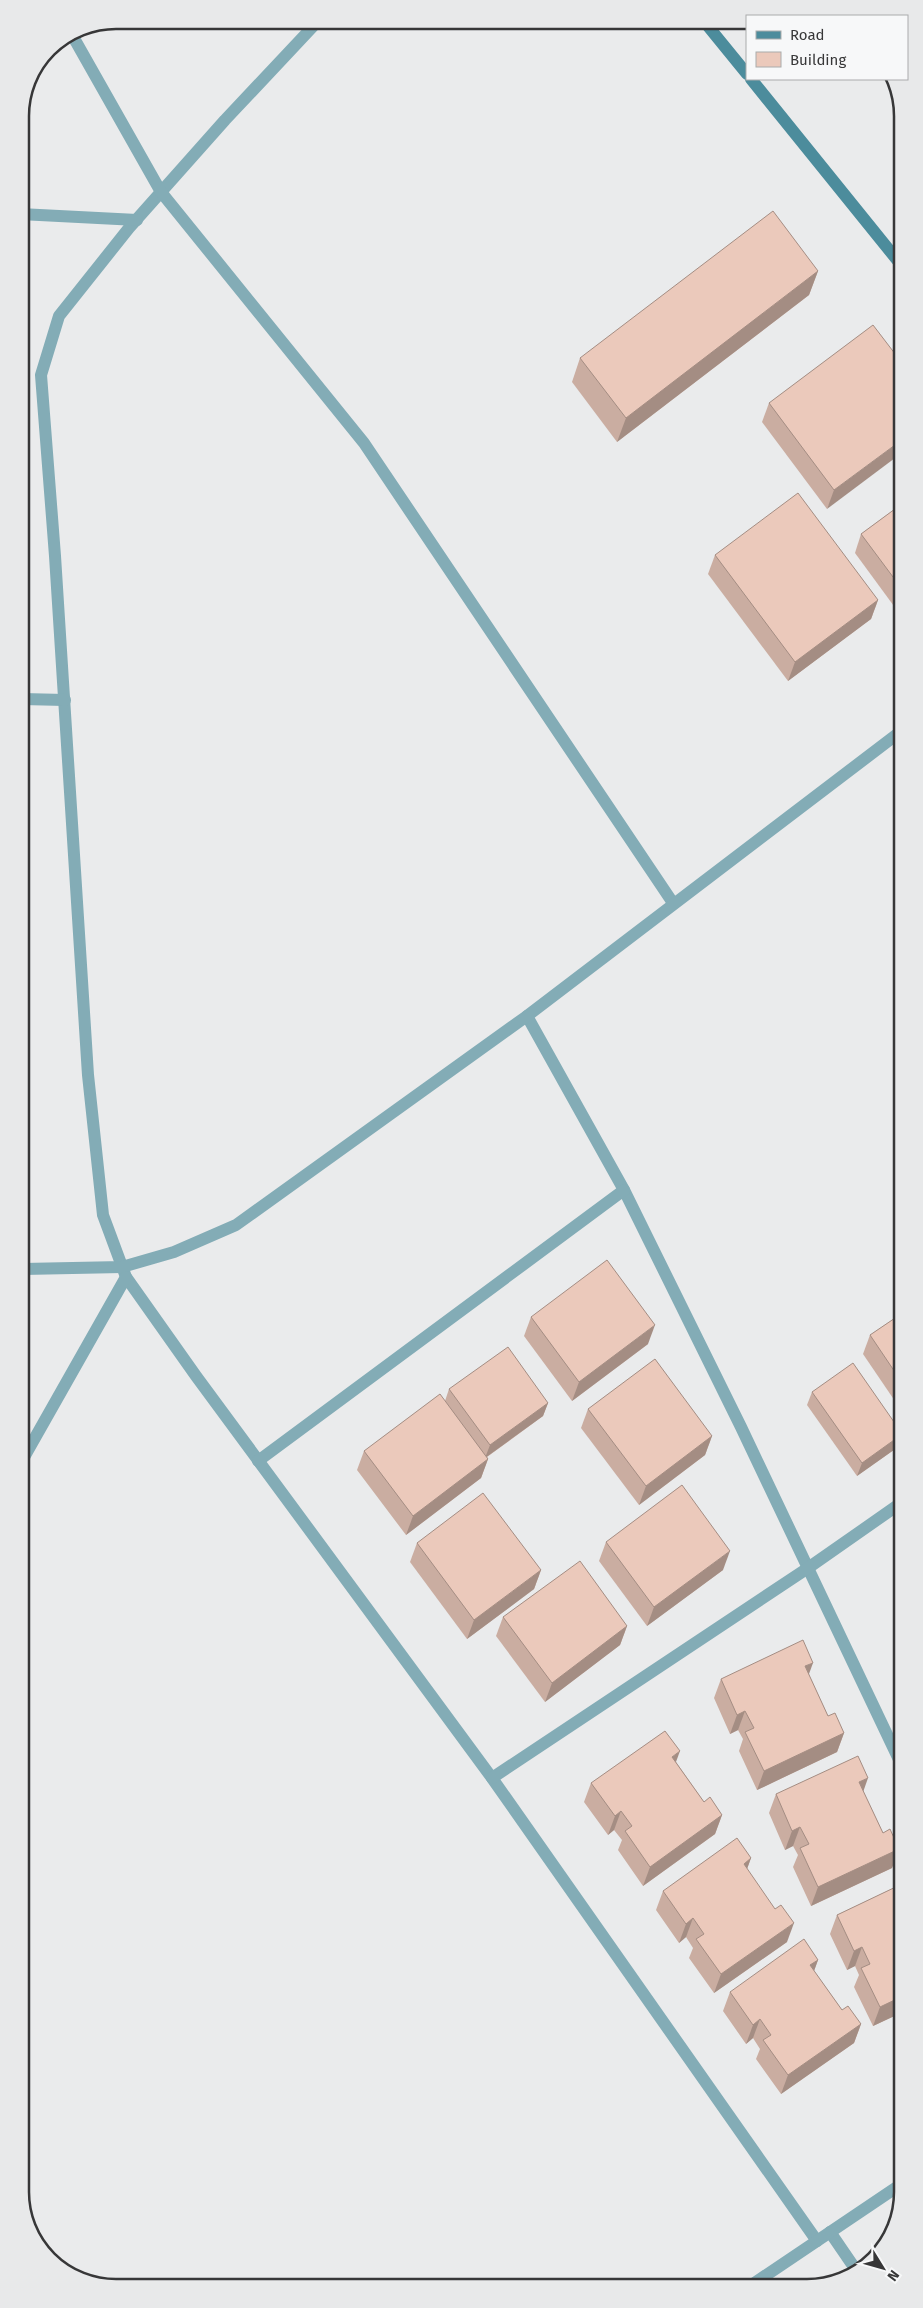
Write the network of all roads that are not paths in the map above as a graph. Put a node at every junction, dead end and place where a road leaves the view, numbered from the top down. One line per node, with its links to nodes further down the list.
1 (311, 29): 6 (street)
2 (711, 29): 4 (street)
3 (74, 39): 6 (street)
4 (746, 73)
5 (752, 80): 9 (street)
6 (161, 192): 8 (street); 13 (street)
7 (29, 214): 8 (street)
8 (137, 220): 11 (street)
9 (894, 256)
10 (29, 698): 11 (street)
11 (65, 700): 17 (street)
12 (894, 737): 13 (street)
13 (673, 903): 14 (street)
14 (528, 1016): 15 (street); 17 (street)
15 (624, 1190): 19 (street); 21 (street)
16 (29, 1269): 17 (street)
17 (124, 1272): 18 (street); 19 (street)
18 (29, 1448)
19 (258, 1461): 23 (street)
20 (894, 1508): 21 (street)
21 (808, 1568): 22 (street); 23 (street)
22 (894, 1749)
23 (492, 1778): 26 (street)
24 (894, 2189): 25 (street)
25 (830, 2232): 26 (street); 27 (street)
26 (817, 2241): 28 (street)
27 (853, 2266)
28 (760, 2279)

